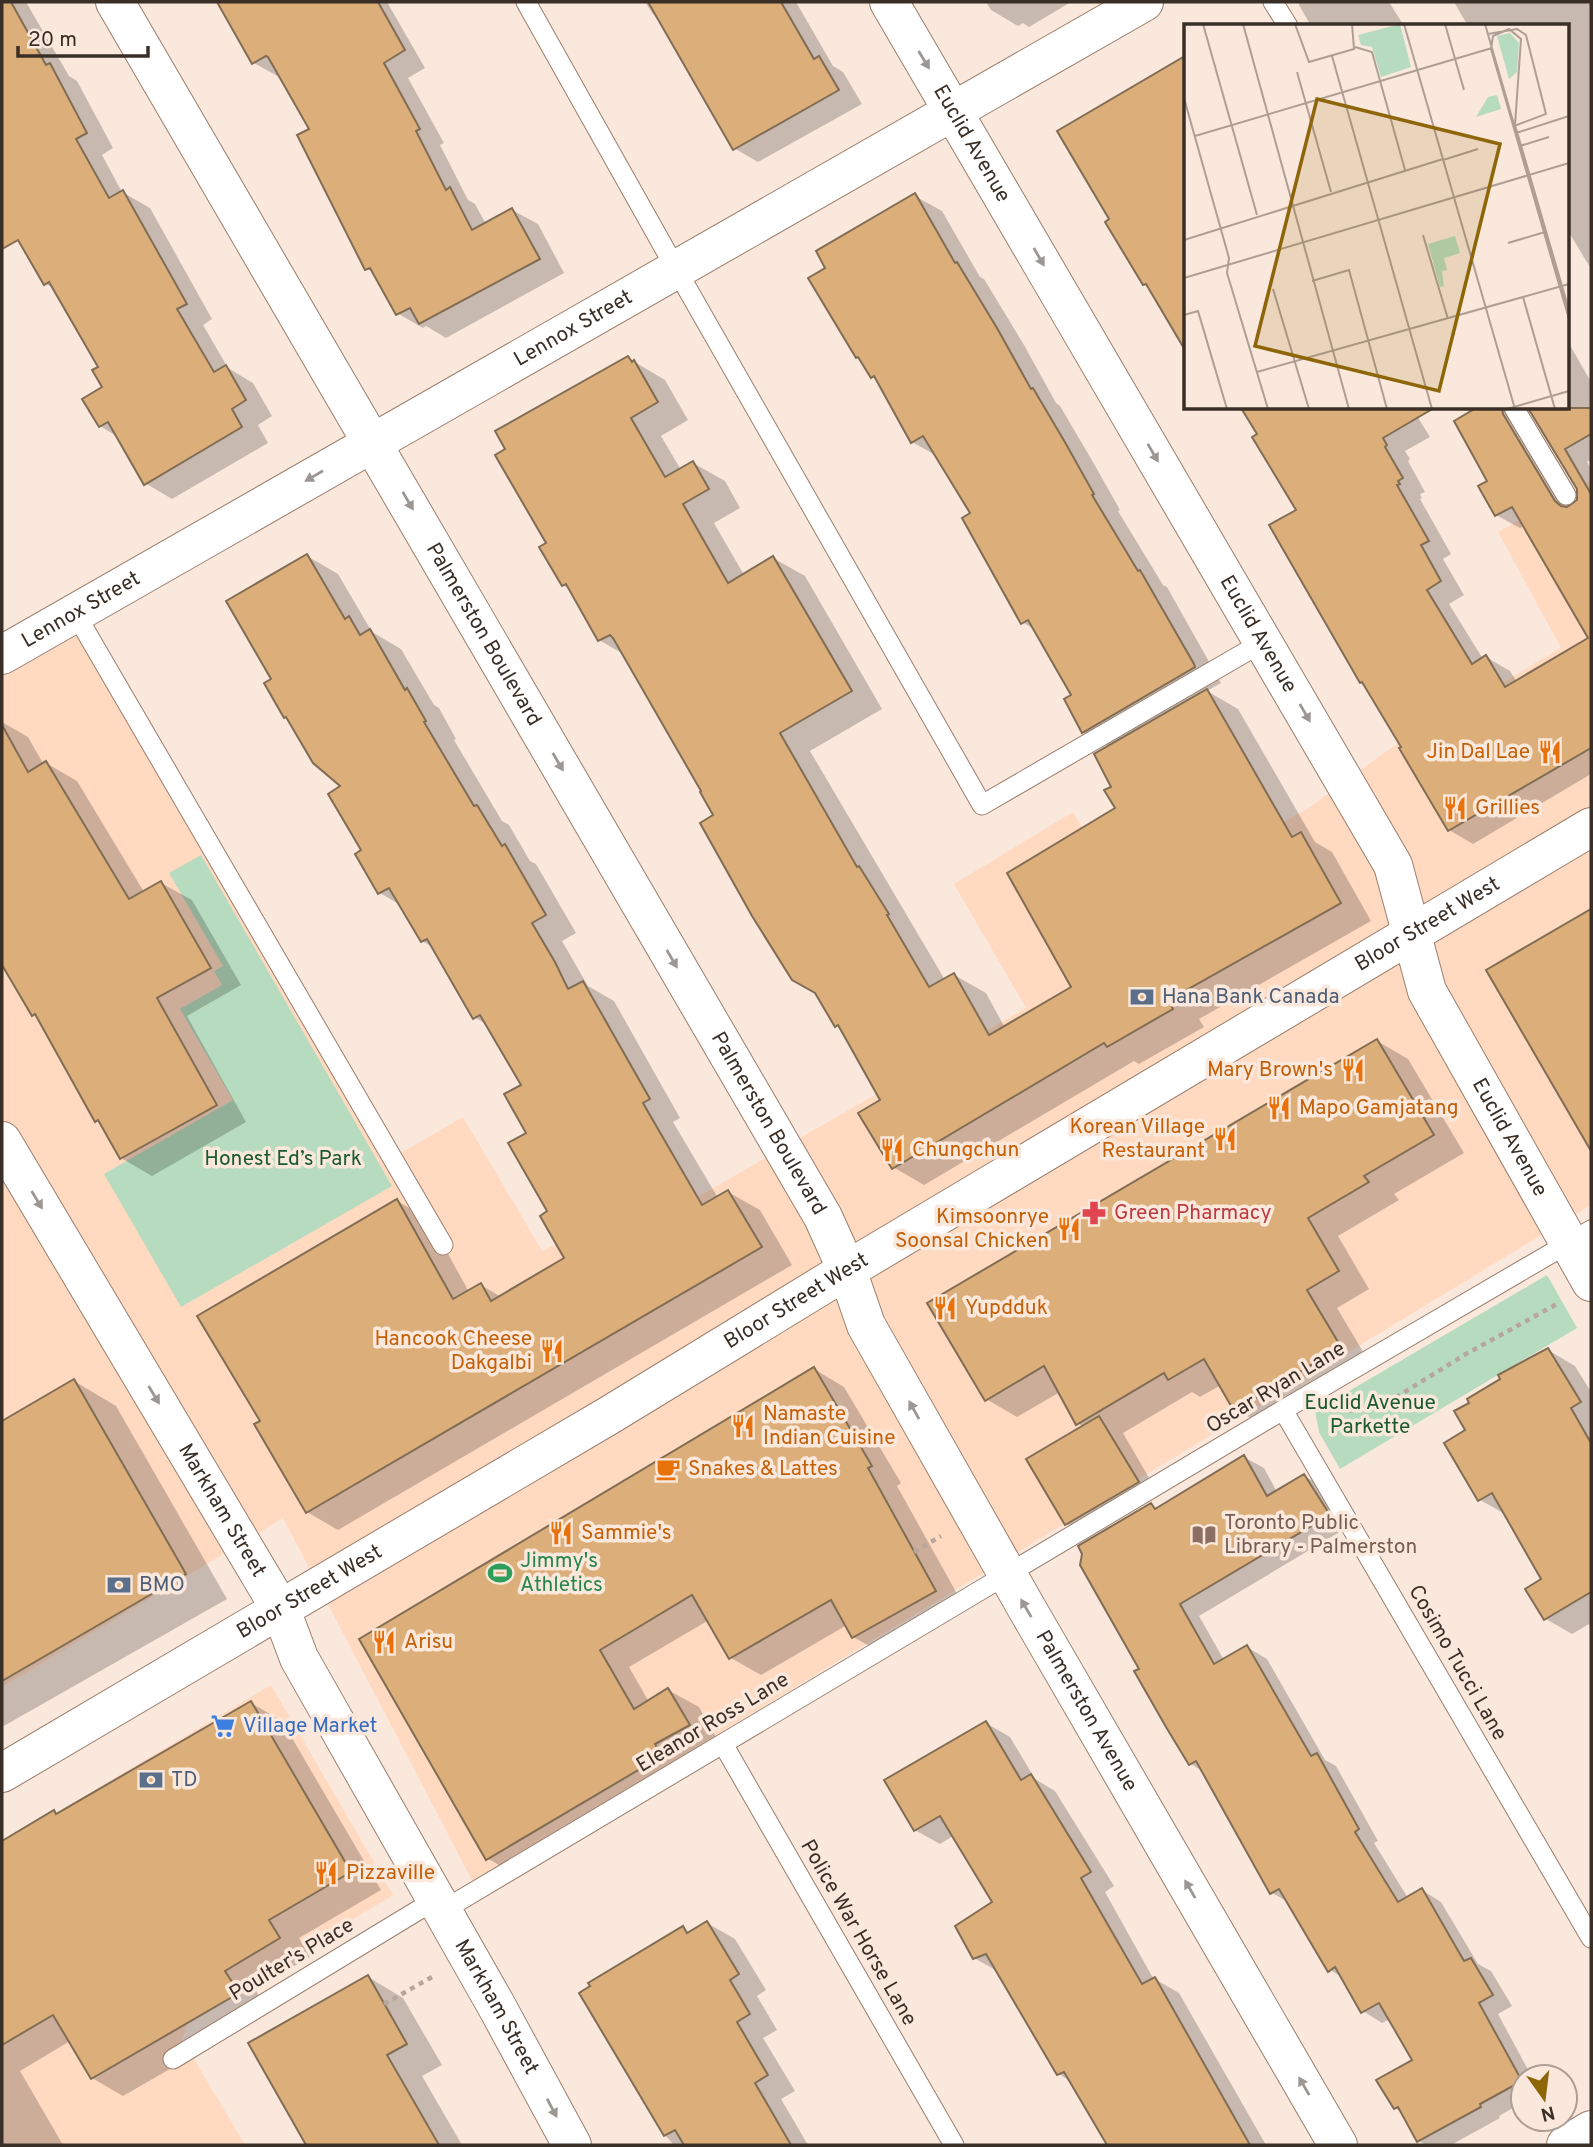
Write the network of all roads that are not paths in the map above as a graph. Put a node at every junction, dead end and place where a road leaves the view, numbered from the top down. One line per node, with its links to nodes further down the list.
1 (116, 2): 10 (street, Palmerston Boulevard)
2 (526, 2): 8 (lane)
3 (889, 2): 7 (street, Euclid Avenue, one-way to 7)
4 (1144, 2): 7 (street, Lennox Street)
5 (1273, 2): 6 (lane)
6 (1287, 24)
7 (954, 110): 8 (street, Lennox Street); 13 (street, Euclid Avenue, one-way to 13)
8 (676, 270): 10 (street, Lennox Street); 13 (lane)
9 (1515, 410): 11 (lane)
10 (374, 442): 12 (street, Lennox Street, one-way to 12); 20 (street, Palmerston Boulevard, one-way to 20)
11 (1566, 495)
12 (75, 613): 14 (street, Lennox Street); 19 (lane)
13 (1263, 642): 16 (street, Euclid Avenue, one-way to 16)
14 (2, 655)
15 (1591, 827): 16 (street, Bloor Street West)
16 (1412, 934): 18 (street, Euclid Avenue); 20 (street, Bloor Street West)
17 (2, 1141): 24 (street, Markham Street, one-way to 24)
18 (1580, 1236): 21 (street, Euclid Avenue); 22 (lane, Oscar Ryan Lane)
19 (443, 1245)
20 (847, 1270): 23 (street, Palmerston Avenue, one-way to 20); 24 (street, Bloor Street West)
21 (1591, 1282)
22 (1287, 1417): 23 (lane, Oscar Ryan Lane); 28 (lane, Cosimo Tucci Lane)
23 (1007, 1575): 25 (lane, Eleanor Ross Lane); 33 (street, Palmerston Avenue, one-way to 23)
24 (281, 1610): 26 (street, Bloor Street West); 27 (street, Markham Street)
25 (723, 1744): 27 (lane, Eleanor Ross Lane); 32 (lane, Police War Horse Lane)
26 (2, 1773)
27 (438, 1905): 29 (lane, Poulter's Place); 31 (street, Markham Street, one-way to 31)
28 (1591, 1938)
29 (173, 2059)
30 (1591, 2130): 34 (street)
31 (572, 2145)
32 (954, 2145)
33 (1338, 2145)
34 (1566, 2145)

